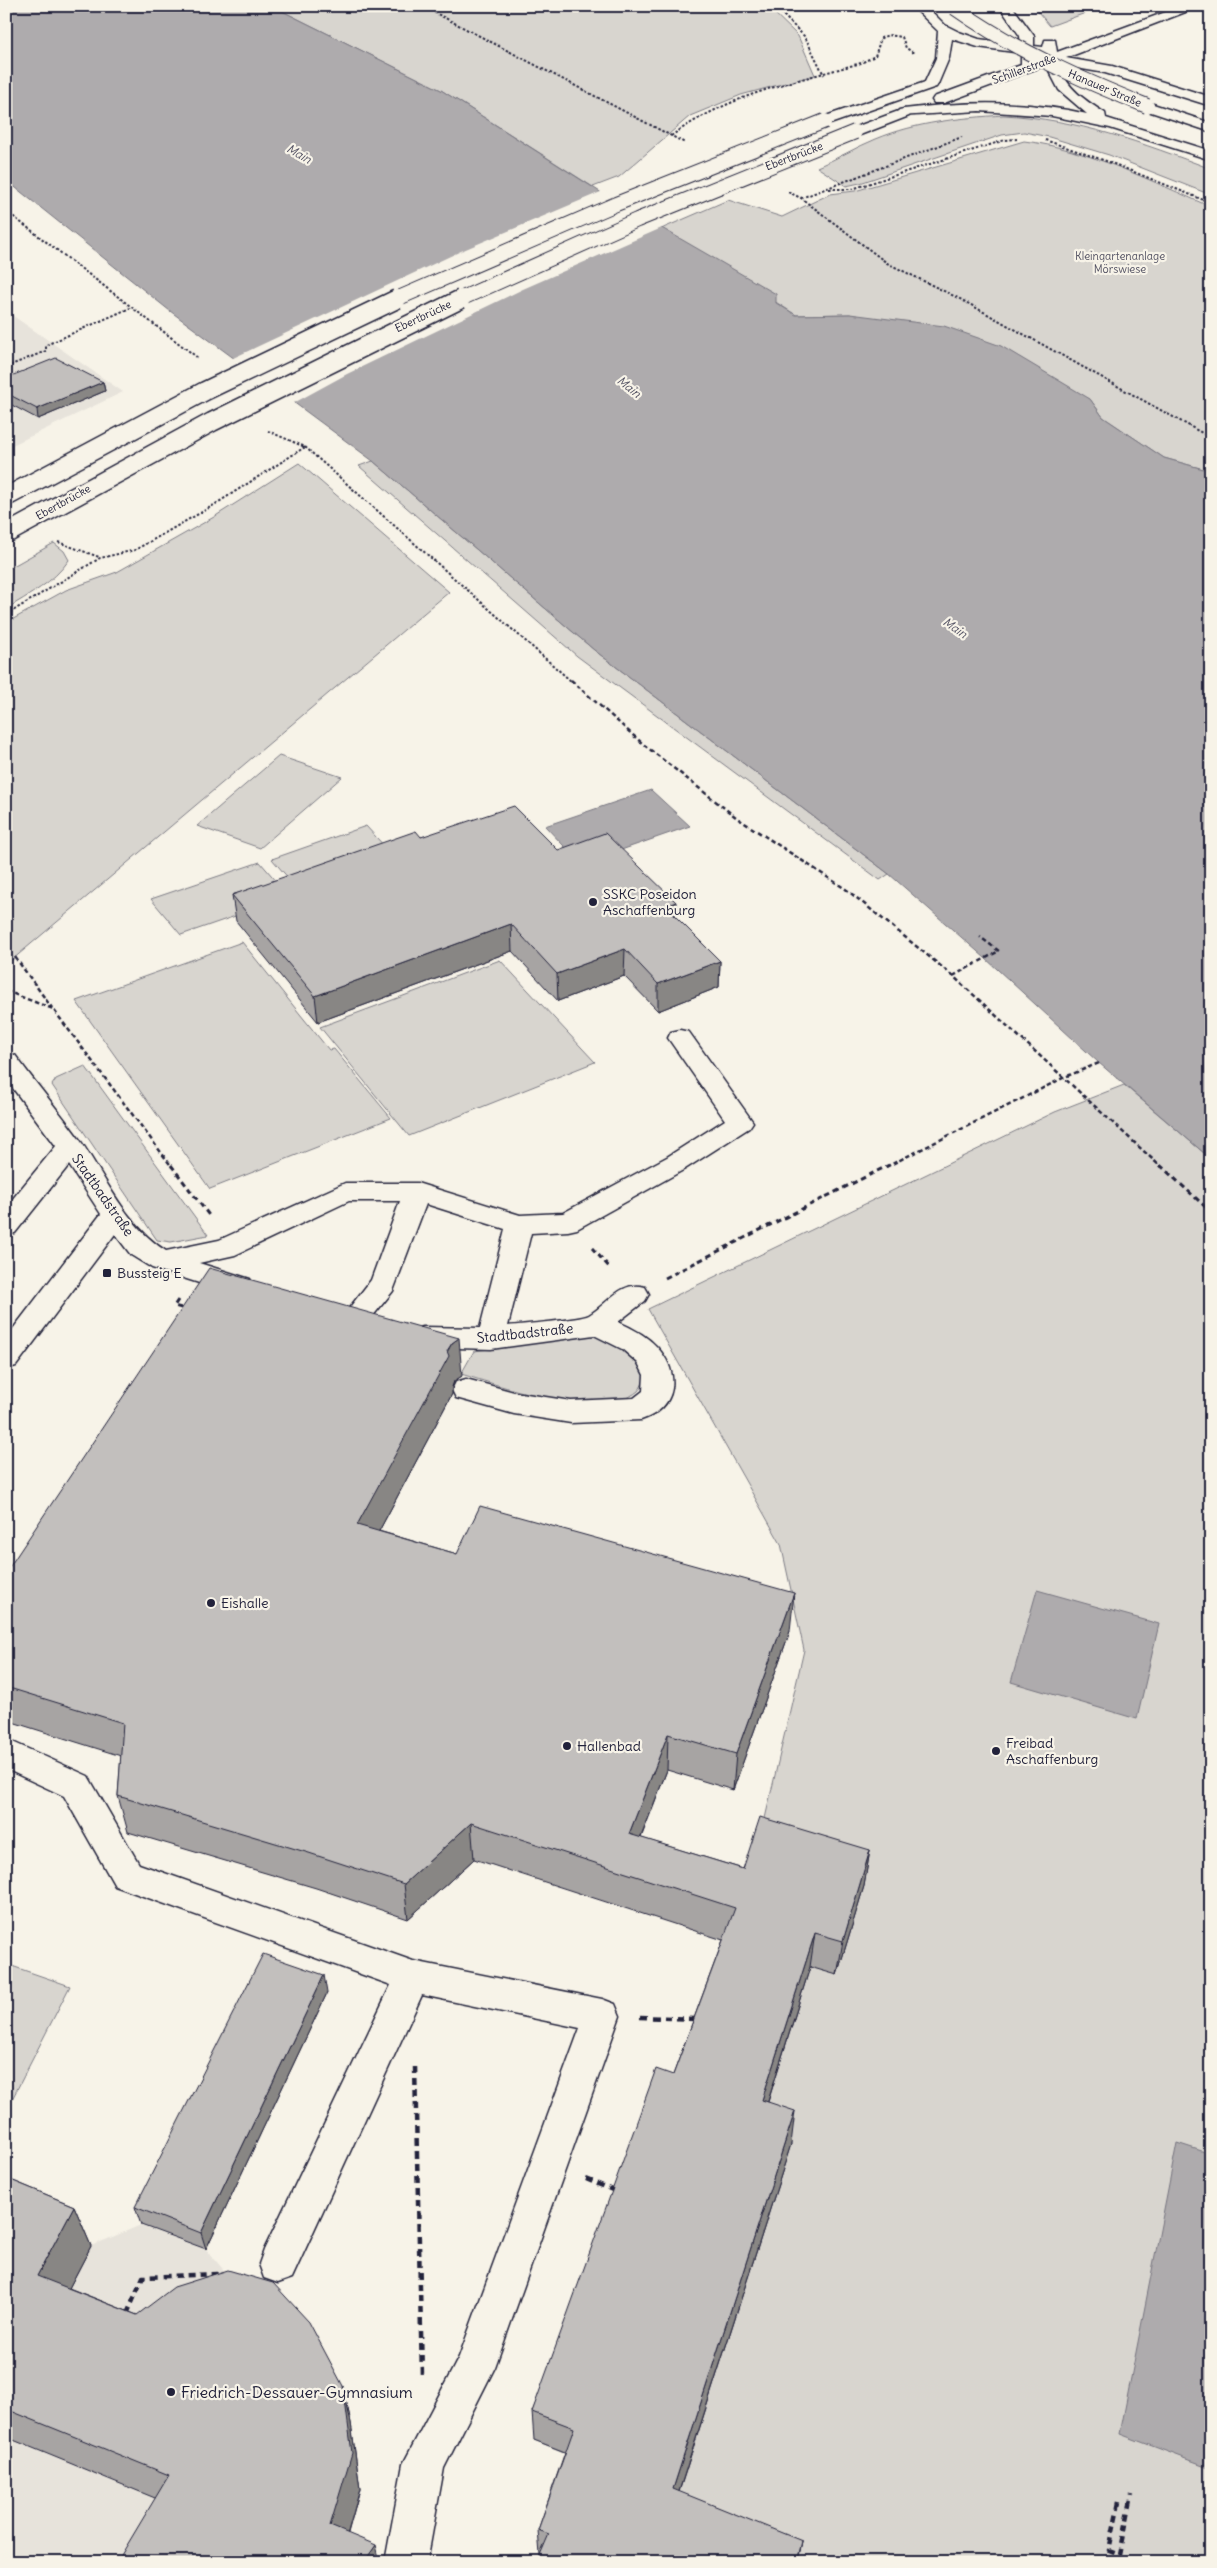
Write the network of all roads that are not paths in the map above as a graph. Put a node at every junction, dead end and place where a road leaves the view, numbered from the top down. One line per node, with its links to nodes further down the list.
1 (918, 6): 7 (main road)
2 (1005, 6): 11 (main road)
3 (1084, 6): 4 (main road)
4 (1106, 6)
5 (1195, 6): 8 (main road, Schillerstraße)
6 (954, 7): 19 (main road, Hanauer Straße, bridge)
7 (944, 30): 11 (main road); 16 (main road)
8 (1127, 31): 9 (main road); 10 (main road, Schillerstraße)
9 (1124, 45)
10 (1053, 47): 11 (main road, Schillerstraße); 15 (main road); 20 (main road)
11 (1028, 58): 12 (main road); 18 (main road, Schillerstraße)
12 (1001, 59)
13 (1132, 62): 15 (main road)
14 (949, 77): 16 (main road)
15 (1153, 82): 17 (main road)
16 (931, 84): 23 (main road, Ebertbrücke, bridge)
17 (1211, 102)
18 (904, 113): 20 (main road); 21 (main road, Schillerstraße)
19 (1211, 128)
20 (1128, 130): 22 (main road)
21 (855, 132): 24 (main road, Ebertbrücke, bridge)
22 (1211, 156)
23 (6, 497)
24 (6, 534)
25 (680, 1038): 30 (main road)
26 (9, 1069): 27 (main road, Stadtbadstraße)
27 (70, 1146): 29 (main road, Stadtbadstraße); 31 (main road)
28 (417, 1192): 30 (main road); 32 (main road); 36 (main road)
29 (115, 1215): 32 (main road, Stadtbadstraße); 39 (main road)
30 (520, 1224): 38 (main road)
31 (6, 1226)
32 (162, 1262): 33 (main road, Stadtbadstraße)
33 (263, 1293)
34 (634, 1294): 37 (main road)
35 (326, 1312): 36 (main road, Stadtbadstraße)
36 (354, 1320): 38 (main road, Stadtbadstraße)
37 (595, 1325): 38 (main road, Stadtbadstraße); 40 (main road)
38 (491, 1339)
39 (6, 1359)
40 (466, 1390)
41 (6, 1753): 42 (main road)
42 (413, 1976): 43 (main road); 44 (main road)
43 (278, 2264)
44 (406, 2562)

